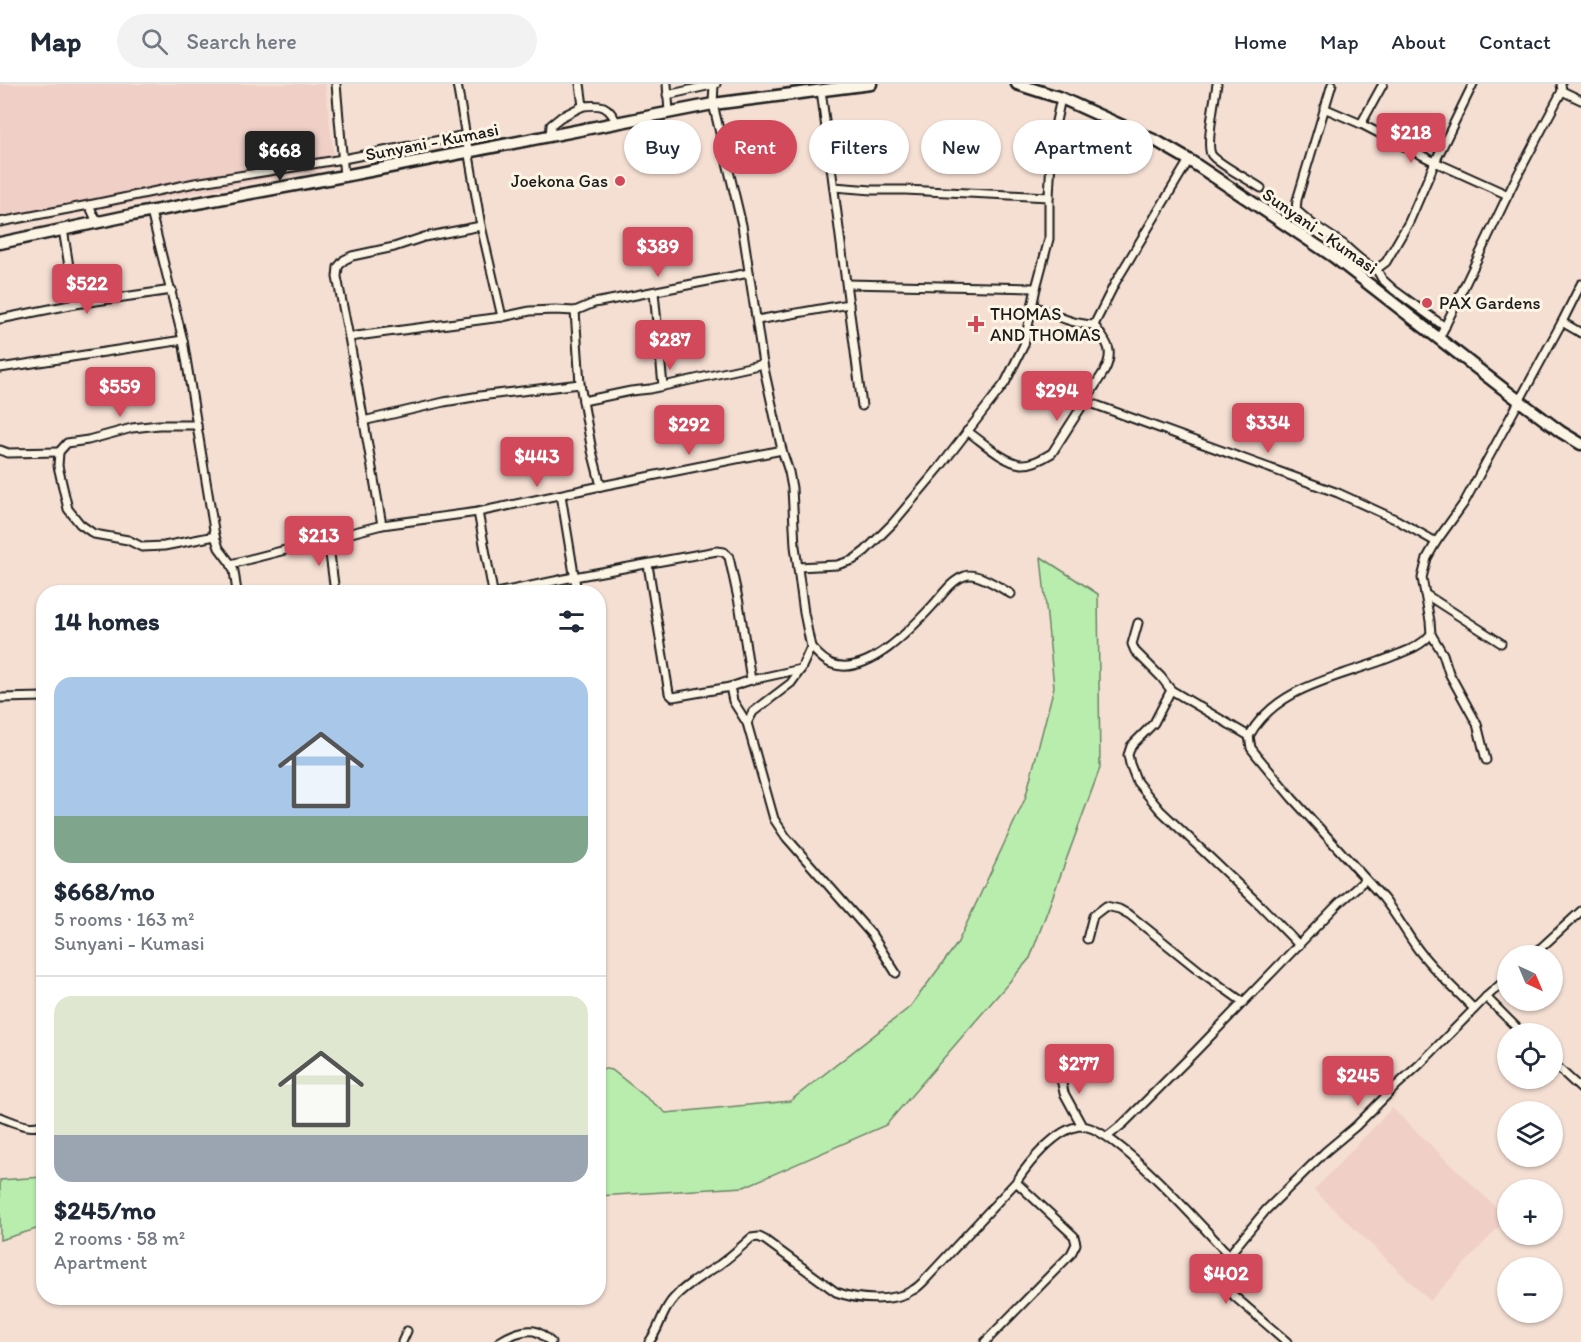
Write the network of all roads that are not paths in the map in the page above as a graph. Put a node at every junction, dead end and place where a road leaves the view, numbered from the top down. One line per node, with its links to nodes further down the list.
1 (336, 84): 28 (street)
2 (457, 84): 25 (street)
3 (580, 84): 20 (street)
4 (667, 84): 16 (street)
5 (715, 84): 16 (street); 19 (street)
6 (871, 84): 12 (main road, Sunyani - Kumasi)
7 (1017, 84): 14 (main road, Sunyani - Kumasi)
8 (1216, 84): 33 (street)
9 (1332, 84): 21 (street)
10 (1383, 84): 24 (street)
11 (1473, 84): 30 (street)
12 (849, 85): 15 (main road, Sunyani - Kumasi)
13 (1562, 87): 18 (street); 34 (street)
14 (1042, 88): 17 (main road, Sunyani - Kumasi)
15 (821, 90): 19 (main road, Sunyani - Kumasi); 32 (street)
16 (668, 95): 22 (street)
17 (1061, 98): 29 (main road, Sunyani - Kumasi); 35 (street)
18 (1581, 100)
19 (713, 104): 22 (main road, Sunyani - Kumasi); 46 (street)
20 (584, 106): 23 (street); 26 (street)
21 (1324, 108): 24 (street); 43 (street)
22 (669, 112): 23 (main road, Sunyani - Kumasi)
23 (617, 123): 26 (main road, Sunyani - Kumasi)
24 (1361, 124): 30 (street)
25 (466, 135): 27 (street); 28 (street)
26 (550, 136): 27 (main road, Sunyani - Kumasi)
27 (469, 151): 31 (main road, Sunyani - Kumasi); 40 (street)
28 (343, 159): 31 (street); 36 (street)
29 (1188, 160): 44 (main road, Sunyani - Kumasi); 60 (street)
30 (1435, 162): 34 (street); 45 (street)
31 (344, 176): 37 (main road, Sunyani - Kumasi)
32 (834, 188): 35 (street); 47 (street)
33 (1261, 188)
34 (1508, 195): 61 (street)
35 (1049, 196): 49 (street)
36 (89, 205): 38 (street); 39 (street)
37 (151, 212): 39 (main road, Sunyani - Kumasi); 50 (street)
38 (0, 222)
39 (97, 222): 41 (main road, Sunyani - Kumasi)
40 (481, 226): 56 (street); 63 (street)
41 (63, 229): 42 (main road, Sunyani - Kumasi); 52 (street)
42 (0, 243)
43 (1343, 244): 44 (street); 45 (street)
44 (1334, 257): 64 (main road, Sunyani - Kumasi)
45 (1376, 268): 61 (street)
46 (749, 273): 51 (street); 58 (street)
47 (847, 284): 49 (street); 53 (street)
48 (1581, 284): 59 (street)
49 (1036, 288): 54 (street)
50 (172, 290): 52 (street); 65 (street)
51 (654, 292): 55 (street); 69 (street)
52 (75, 304): 57 (street)
53 (849, 304): 58 (street); 73 (street)
54 (1032, 304): 60 (street); 76 (street)
55 (575, 311): 56 (street); 68 (street)
56 (502, 317): 63 (street)
57 (0, 319)
58 (756, 320): 66 (street)
59 (1562, 322): 62 (street); 72 (street)
60 (1094, 325): 71 (street)
61 (1445, 327): 64 (street)
62 (1581, 333)
63 (349, 337): 74 (street)
64 (1439, 339): 72 (main road, Sunyani - Kumasi)
65 (183, 340): 67 (street); 75 (street)
66 (763, 364): 69 (street); 79 (street)
67 (0, 368)
68 (580, 384): 70 (street); 74 (street)
69 (663, 386): 70 (street)
70 (583, 401): 81 (street)
71 (1085, 401): 76 (street); 87 (street)
72 (1520, 401): 77 (main road, Sunyani - Kumasi); 87 (street)
73 (862, 406)
74 (363, 421): 84 (street)
75 (197, 425): 80 (street); 85 (street)
76 (968, 431): 90 (street)
77 (1581, 444)
78 (0, 450): 80 (street)
79 (782, 450): 81 (street); 90 (street)
80 (59, 452): 85 (street)
81 (601, 486): 82 (street)
82 (561, 495): 83 (street); 91 (street)
83 (478, 512): 84 (street); 94 (street)
84 (382, 525): 86 (street)
85 (215, 536): 88 (street)
86 (328, 539): 88 (street); 93 (street)
87 (1436, 542): 98 (street)
88 (231, 564): 92 (street)
89 (648, 565): 91 (street); 104 (street); 105 (street)
90 (798, 567): 102 (street)
91 (574, 577): 95 (street); 96 (street)
92 (236, 585)
93 (334, 585)
94 (492, 585)
95 (535, 585)
96 (576, 585)
97 (1011, 594): 102 (street)
98 (1425, 594): 100 (street); 101 (street)
99 (1138, 623): 106 (street)
100 (1431, 634): 110 (street); 111 (street)
101 (1501, 643)
102 (810, 647): 103 (street)
103 (801, 669): 104 (street); 109 (street)
104 (751, 680): 105 (street)
105 (730, 687): 109 (street)
106 (1171, 690): 110 (street); 115 (street)
107 (36, 697): 108 (street)
108 (0, 698)
109 (747, 723): 117 (street)
110 (1249, 736): 112 (street)
111 (1486, 760)
112 (1365, 879): 115 (street); 121 (street)
113 (1581, 911): 116 (street)
114 (1087, 939): 120 (street)
115 (1299, 945): 120 (street)
116 (1544, 945)
117 (896, 972)
118 (1497, 988): 119 (street)
119 (1486, 997): 121 (street); 122 (street)
120 (1243, 1002): 129 (street)
121 (1474, 1009): 131 (street)
122 (1512, 1023)
123 (1059, 1070): 127 (street)
124 (1563, 1072): 125 (street)
125 (1581, 1089)
126 (0, 1117): 128 (street)
127 (1082, 1126): 129 (street); 130 (street)
128 (36, 1127)
129 (1108, 1137): 131 (street)
130 (1016, 1182): 136 (street); 137 (street)
131 (1228, 1255): 138 (street)
132 (407, 1331): 133 (street)
133 (402, 1342)
134 (499, 1342): 135 (street)
135 (551, 1342)
136 (649, 1342)
137 (985, 1342)
138 (1287, 1342)

